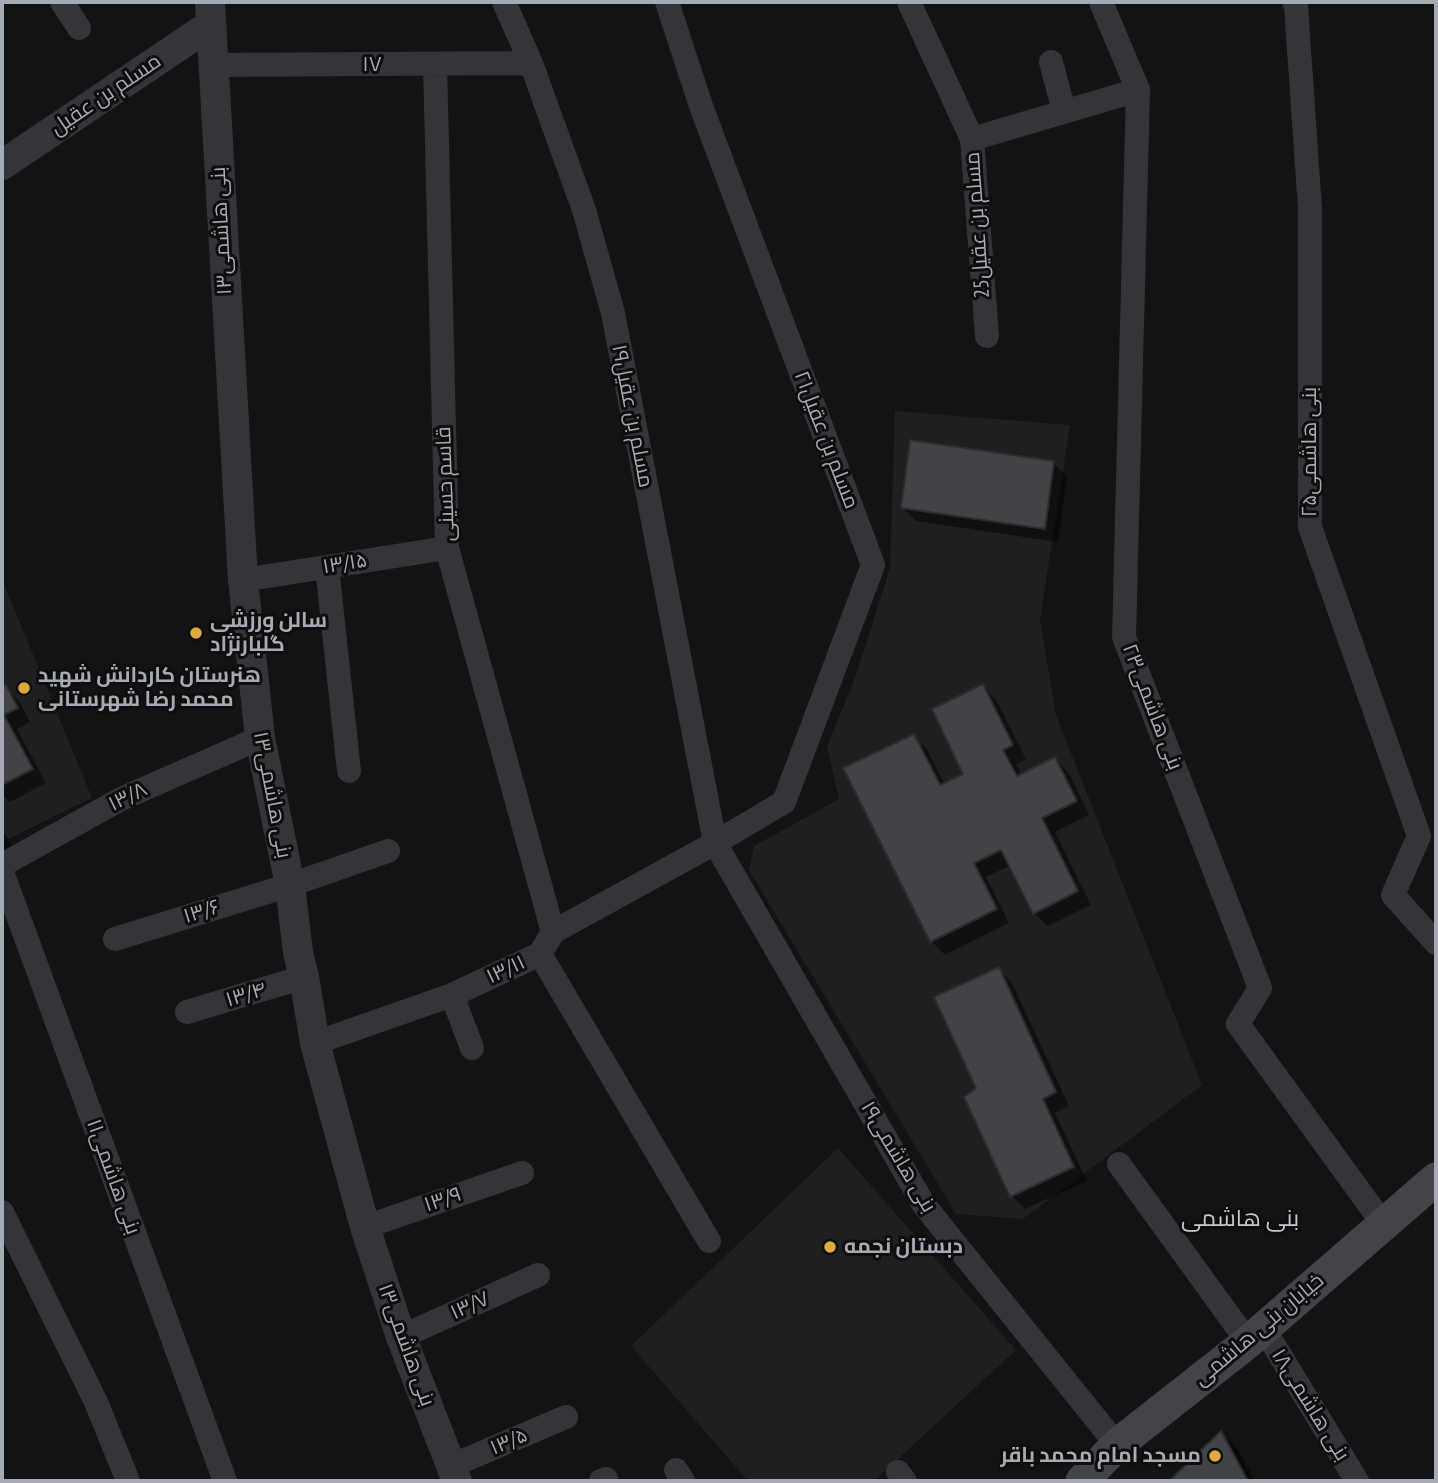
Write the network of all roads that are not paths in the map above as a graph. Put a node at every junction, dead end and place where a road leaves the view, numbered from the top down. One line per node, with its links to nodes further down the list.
1 (62, 2): 8 (street)
2 (504, 2): 10 (street, مسلم بن عقیل۱۹)
3 (667, 2): 23 (street, مسلم بن عقیل۲۱)
4 (909, 2): 15 (street, مسلم بن عقیل25)
5 (1101, 2): 13 (street, بنی هاشمی۲۳)
6 (1299, 3): 30 (street, بنی هاشمی۲۵)
7 (210, 13): 12 (street, بنی هاشمی۱۳); 16 (street, مسلم بن عقیل)
8 (79, 28)
9 (1051, 62): 14 (street)
10 (531, 63): 11 (street, ۱۷); 23 (street, مسلم بن عقیل۱۹)
11 (435, 64): 12 (street, ۱۷); 18 (street, قاسم حسینی)
12 (213, 65): 20 (street, بنی هاشمی۱۳)
13 (1138, 90): 14 (street); 41 (street, بنی هاشمی۲۳)
14 (1063, 111): 15 (street)
15 (972, 139): 17 (street, مسلم بن عقیل25)
16 (2, 164)
17 (986, 336)
18 (447, 548): 19 (street, ۱۳/۱۵); 28 (street, قاسم حسینی)
19 (327, 567): 20 (street, ۱۳/۱۵); 22 (street)
20 (243, 580): 21 (street, بنی هاشمی۱۳)
21 (260, 738): 25 (street, ۱۳/۸); 27 (street, بنی هاشمی۱۳)
22 (349, 771)
23 (715, 843): 28 (street); 48 (street, بنی هاشمی۱۹)
24 (388, 851): 27 (street, ۱۳/۶)
25 (2, 865)
26 (2, 872): 52 (street, بنی هاشمی۱۱)
27 (290, 885): 29 (street, ۱۳/۶); 32 (street, بنی هاشمی۱۳)
28 (553, 932): 31 (street, ۱۳/۱۱)
29 (115, 939)
30 (1436, 943)
31 (540, 954): 33 (street, ۱۳/۱۱); 43 (street)
32 (304, 977): 34 (street, ۱۳/۴); 35 (street, بنی هاشمی۱۳)
33 (452, 995): 35 (street, ۱۳/۱۱); 36 (street)
34 (187, 1012)
35 (315, 1042): 42 (street, بنی هاشمی۱۳)
36 (472, 1048)
37 (1119, 1164): 45 (street, بنی هاشمی۱۸)
38 (522, 1173): 42 (street, ۱۳/۹)
39 (1436, 1179): 41 (main road, خیابان بنی هاشمی)
40 (2, 1212): 51 (street)
41 (1384, 1225): 45 (main road, خیابان بنی هاشمی)
42 (365, 1227): 46 (street, بنی هاشمی۱۳)
43 (709, 1241)
44 (538, 1275): 46 (street, ۱۳/۷)
45 (1256, 1335): 48 (main road, خیابان بنی هاشمی); 53 (street, بنی هاشمی۱۸)
46 (401, 1337): 49 (street, بنی هاشمی۱۳)
47 (566, 1417): 49 (street, ۱۳/۵)
48 (1117, 1446): 50 (main road, خیابان بنی هاشمی)
49 (454, 1474)
50 (1088, 1478)
51 (128, 1481)
52 (225, 1481)
53 (1357, 1481)

